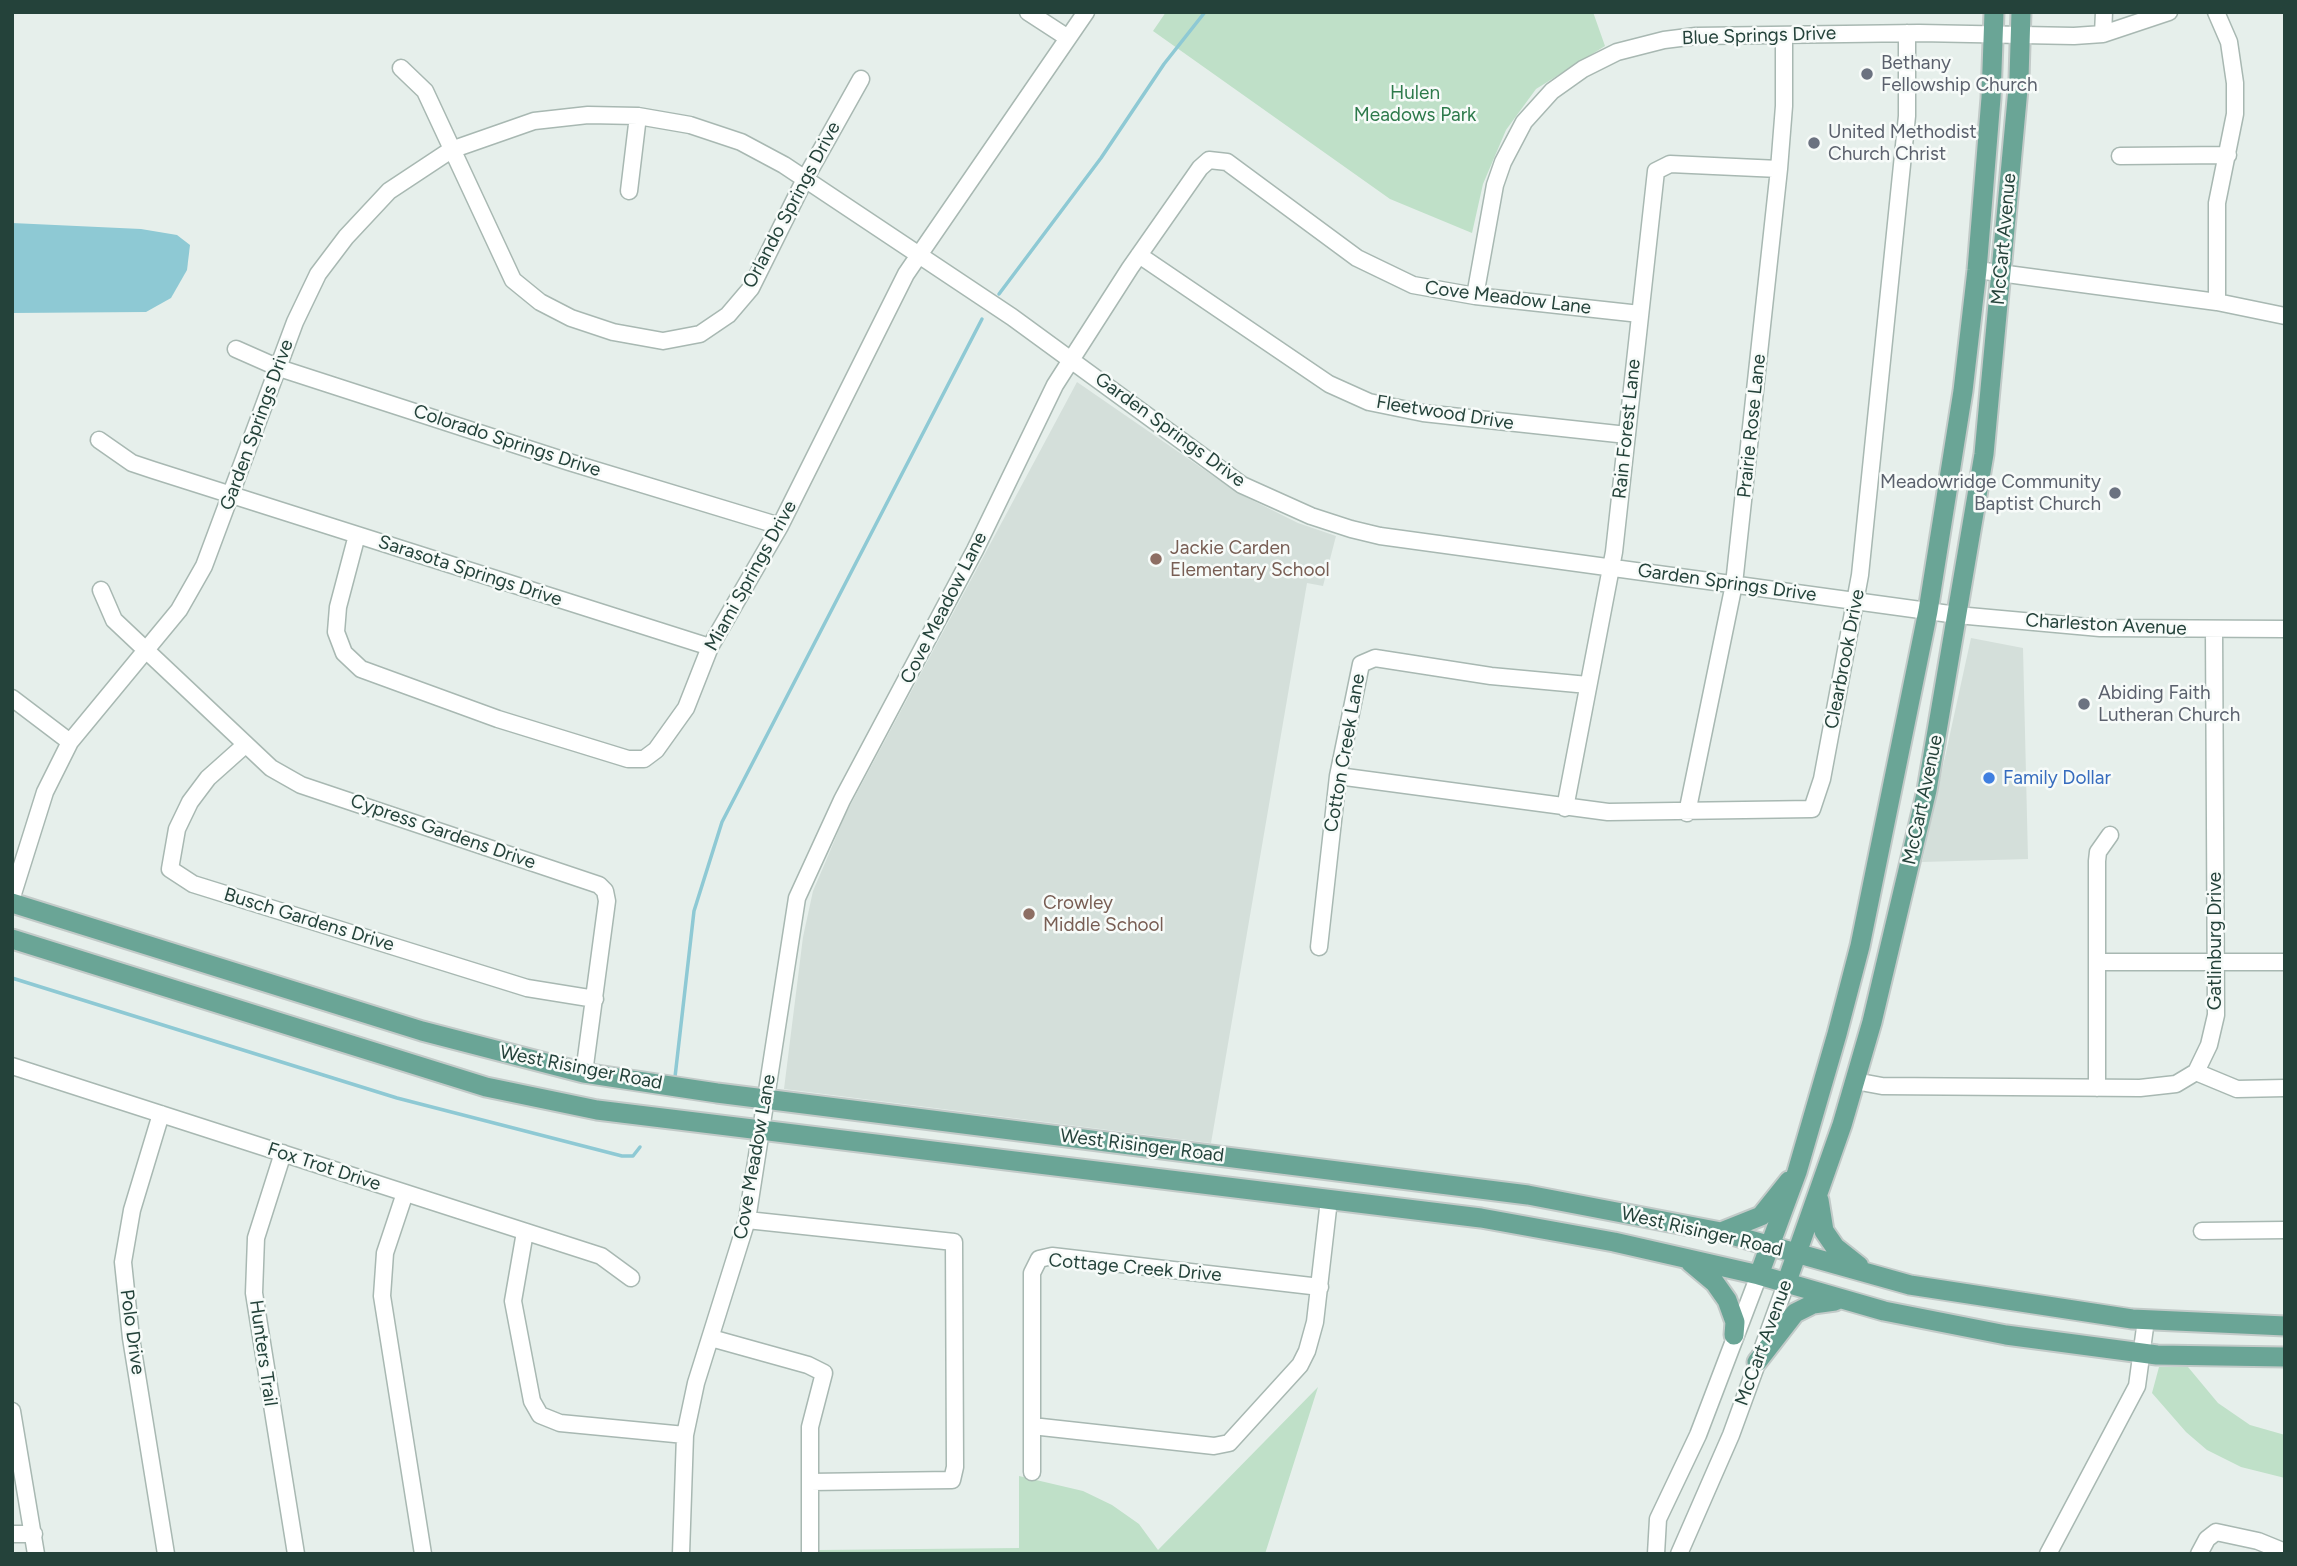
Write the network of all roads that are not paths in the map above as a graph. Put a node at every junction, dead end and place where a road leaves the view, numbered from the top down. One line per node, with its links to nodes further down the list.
1 (1028, 12): 13 (street)
2 (1086, 12): 13 (street, Miami Springs Drive)
3 (1994, 12): 9 (main road, McCart Avenue)
4 (2021, 12): 10 (main road, McCart Avenue)
5 (2104, 12): 11 (street)
6 (2169, 12): 11 (street, Blue Springs Drive)
7 (2217, 12): 18 (street)
8 (1907, 33): 9 (street, Blue Springs Drive); 12 (street, Blue Springs Drive); 42 (street, Clearbrook Drive)
9 (1993, 34): 10 (street, Blue Springs Drive); 25 (main road, McCart Avenue)
10 (2020, 34): 11 (street, Blue Springs Drive); 26 (main road, McCart Avenue)
11 (2103, 34)
12 (1784, 35): 20 (street, Prairie Rose Lane); 27 (street, Blue Springs Drive)
13 (1068, 38): 23 (street, Miami Springs Drive)
14 (401, 68): 17 (street, Orlando Springs Drive)
15 (861, 79): 21 (street, Orlando Springs Drive)
16 (638, 116): 17 (street, Garden Springs Drive); 21 (street, Garden Springs Drive); 22 (street)
17 (451, 150): 21 (street, Orlando Springs Drive); 33 (street, Garden Springs Drive)
18 (2228, 155): 19 (street); 28 (street)
19 (2120, 156)
20 (1779, 169): 29 (street, Rain Forest Lane); 40 (street, Prairie Rose Lane)
21 (805, 179): 23 (street, Garden Springs Drive)
22 (629, 191)
23 (917, 254): 32 (street, Garden Springs Drive); 37 (street, Miami Springs Drive)
24 (1139, 255): 27 (street, Cove Meadow Lane); 32 (street, Cove Meadow Lane); 34 (street, Fleetwood Drive)
25 (1977, 270): 26 (street); 43 (main road, McCart Avenue)
26 (2001, 273): 28 (street); 44 (main road, McCart Avenue)
27 (1475, 296): 29 (street, Cove Meadow Lane)
28 (2217, 302): 30 (street)
29 (1640, 314): 34 (street, Rain Forest Lane)
30 (2285, 316)
31 (236, 349): 33 (street, Colorado Springs Drive)
32 (1070, 359): 39 (street, Garden Springs Drive); 71 (street, Cove Meadow Lane)
33 (279, 368): 36 (street, Garden Springs Drive); 37 (street, Colorado Springs Drive)
34 (1626, 435): 39 (street, Rain Forest Lane)
35 (99, 440): 36 (street, Sarasota Springs Drive)
36 (231, 493): 38 (street, Sarasota Springs Drive); 48 (street, Garden Springs Drive)
37 (780, 526): 47 (street, Miami Springs Drive)
38 (357, 535): 47 (street, Sarasota Springs Drive); 47 (street, Miami Springs Drive)
39 (1611, 566): 40 (street, Garden Springs Drive); 49 (street, Rain Forest Lane)
40 (1734, 584): 42 (street, Garden Springs Drive); 55 (street, Prairie Rose Lane)
41 (101, 590): 48 (street, Cypress Gardens Drive)
42 (1856, 601): 43 (street, Garden Springs Drive); 55 (street, Clearbrook Drive)
43 (1928, 611): 44 (street, Charleston Avenue); 76 (main road, McCart Avenue)
44 (1957, 615): 45 (street, Charleston Avenue); 68 (main road, McCart Avenue)
45 (2214, 629): 46 (street, Charleston Avenue); 62 (street, Gatlinburg Drive)
46 (2285, 629)
47 (710, 647)
48 (146, 648): 51 (street, Garden Springs Drive); 52 (street, Cypress Gardens Drive)
49 (1588, 685): 53 (street, Cotton Creek Lane); 54 (street, Rain Forest Lane)
50 (12, 698): 51 (street)
51 (70, 742): 57 (street, Garden Springs Drive)
52 (245, 745): 64 (street, Cypress Gardens Drive); 64 (street, Busch Gardens Drive)
53 (1338, 776): 54 (street, Clearbrook Drive); 60 (street, Cotton Creek Lane)
54 (1565, 808): 55 (street, Clearbrook Drive)
55 (1687, 813)
56 (2110, 835): 61 (street)
57 (12, 897)
58 (12, 903): 67 (main road, West Risinger Road)
59 (12, 939): 73 (main road, West Risinger Road)
60 (1319, 947)
61 (2097, 962): 62 (street); 69 (street)
62 (2216, 962): 63 (street); 66 (street, Gatlinburg Drive)
63 (2285, 962)
64 (595, 999): 67 (street, Cypress Gardens Drive)
65 (12, 1066): 72 (street, Fox Trot Drive)
66 (2196, 1072): 69 (street); 70 (street)
67 (584, 1073): 71 (main road, West Risinger Road)
68 (1855, 1081): 69 (street); 78 (main road, McCart Avenue)
69 (2097, 1088)
70 (2285, 1088)
71 (766, 1099): 73 (street, Cove Meadow Lane); 75 (main road, West Risinger Road)
72 (161, 1114): 74 (street, Fox Trot Drive); 110 (street, Polo Drive)
73 (760, 1132): 79 (main road, West Risinger Road); 80 (street, Cove Meadow Lane)
74 (282, 1153): 77 (street, Fox Trot Drive); 111 (street, Hunters Trail)
75 (1333, 1171): 79 (main road); 84 (main road, West Risinger Road)
76 (1797, 1172): 84 (main road); 85 (main road, McCart Avenue)
77 (405, 1193): 83 (street, Fox Trot Drive); 112 (street)
78 (1818, 1193): 86 (main road, McCart Avenue); 89 (main road)
79 (1329, 1200): 87 (main road, West Risinger Road); 92 (street)
80 (747, 1220): 97 (street, Cove Meadow Lane); 105 (street)
81 (2285, 1230): 82 (street)
82 (2202, 1231)
83 (526, 1232): 90 (street, Fox Trot Drive); 103 (street)
84 (1721, 1232): 85 (main road, West Risinger Road)
85 (1771, 1246): 86 (main road, West Risinger Road); 88 (main road, McCart Avenue)
86 (1797, 1254): 89 (main road, West Risinger Road); 91 (main road, McCart Avenue)
87 (1686, 1259): 88 (main road, West Risinger Road); 96 (main road)
88 (1759, 1275): 91 (main road, West Risinger Road); 96 (street, McCart Avenue)
89 (1874, 1275): 94 (main road, West Risinger Road)
90 (631, 1278)
91 (1786, 1283): 93 (main road, West Risinger Road); 100 (street, McCart Avenue)
92 (1320, 1287): 102 (street); 102 (street, Cottage Creek Drive)
93 (1843, 1300): 98 (main road, West Risinger Road); 100 (main road)
94 (2146, 1320): 95 (main road, West Risinger Road); 98 (street)
95 (2285, 1326)
96 (1734, 1335): 115 (street, McCart Avenue)
97 (711, 1338): 103 (street, Cove Meadow Lane); 105 (street)
98 (2143, 1353): 99 (main road, West Risinger Road); 117 (street)
99 (2285, 1357)
100 (1757, 1362): 116 (street, McCart Avenue)
101 (12, 1410): 107 (street)
102 (1032, 1426): 104 (street, Cottage Creek Drive)
103 (685, 1435): 113 (street, Cove Meadow Lane)
104 (1031, 1472)
105 (810, 1482): 114 (street)
106 (12, 1534): 107 (street)
107 (34, 1534): 109 (street)
108 (2285, 1552): 118 (street)
109 (36, 1554)
110 (166, 1554)
111 (296, 1554)
112 (423, 1554)
113 (681, 1554)
114 (810, 1554)
115 (1656, 1554)
116 (1679, 1554)
117 (2048, 1554)
118 (2199, 1554)

